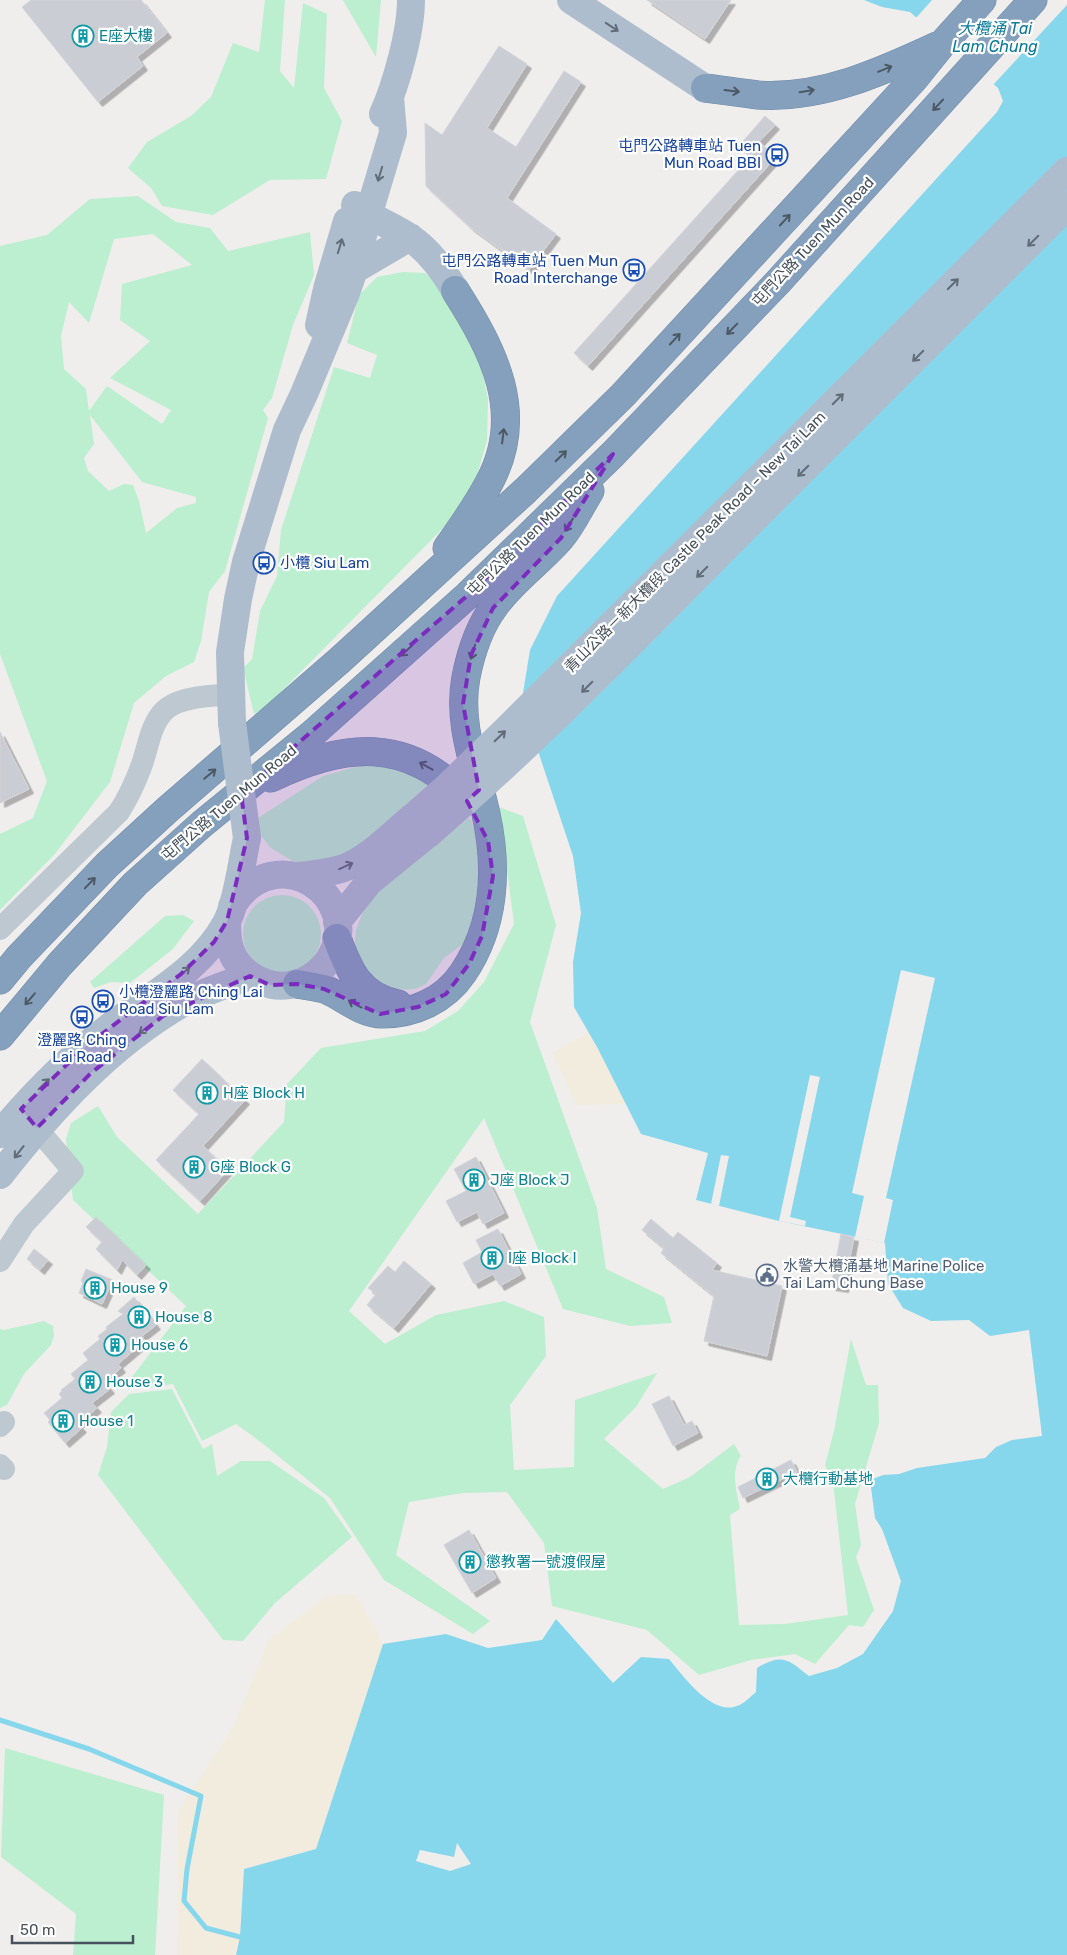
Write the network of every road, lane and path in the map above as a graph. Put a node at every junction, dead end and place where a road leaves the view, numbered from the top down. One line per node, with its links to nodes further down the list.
1 (394, 0): 7 (main road)
2 (411, 0): 7 (main road)
3 (429, 0): 7 (main road)
4 (571, 0): 9 (main road, one-way to 9)
5 (982, 0): 8 (highway)
6 (1033, 0): 17 (highway, 屯門公路 Tuen Mun Road, one-way to 17)
7 (406, 40): 12 (main road)
8 (943, 43): 9 (highway, one-way to 8); 18 (highway, one-way to 8)
9 (705, 88)
10 (1067, 170): 21 (main road, 青山公路－新大欖段 Castle Peak Road – New Tai Lam, one-way to 10, bridge)
11 (1067, 206): 21 (main road, 青山公路－新大欖段 Castle Peak Road – New Tai Lam, one-way to 21, bridge)
12 (360, 209): 13 (main road); 14 (main road); 16 (main road, one-way to 12)
13 (410, 237): 14 (main road); 15 (main road)
14 (354, 270): 16 (main road)
15 (455, 290): 18 (highway, one-way to 15)
16 (304, 394): 19 (main road)
17 (613, 454): 20 (highway, 屯門公路 Tuen Mun Road, one-way to 20); 23 (highway, one-way to 23)
18 (424, 582): 29 (highway, one-way to 18)
19 (230, 695): 22 (main road, bridge); 26 (street)
20 (244, 791): 23 (highway, one-way to 20); 32 (highway, 屯門公路 Tuen Mun Road, one-way to 32)
21 (420, 826): 24 (main road, 青山公路－新大欖段 Castle Peak Road – New Tai Lam, one-way to 21); 27 (main road, 青山公路－新大欖段 Castle Peak Road – New Tai Lam)
22 (247, 838): 24 (main road); 25 (main road)
23 (492, 860): 31 (highway)
24 (292, 875): 25 (main road); 27 (main road)
25 (230, 913): 28 (main road); 33 (main road, one-way to 25)
26 (0, 929)
27 (337, 930): 30 (main road); 31 (highway)
28 (250, 976): 30 (main road); 33 (main road, one-way to 33)
29 (0, 980)
30 (298, 984): 31 (highway, one-way to 30)
31 (418, 1007)
32 (0, 1036)
33 (29, 1119): 34 (main road); 35 (main road, one-way to 35); 36 (street)
34 (0, 1134)
35 (0, 1175)
36 (0, 1261)

